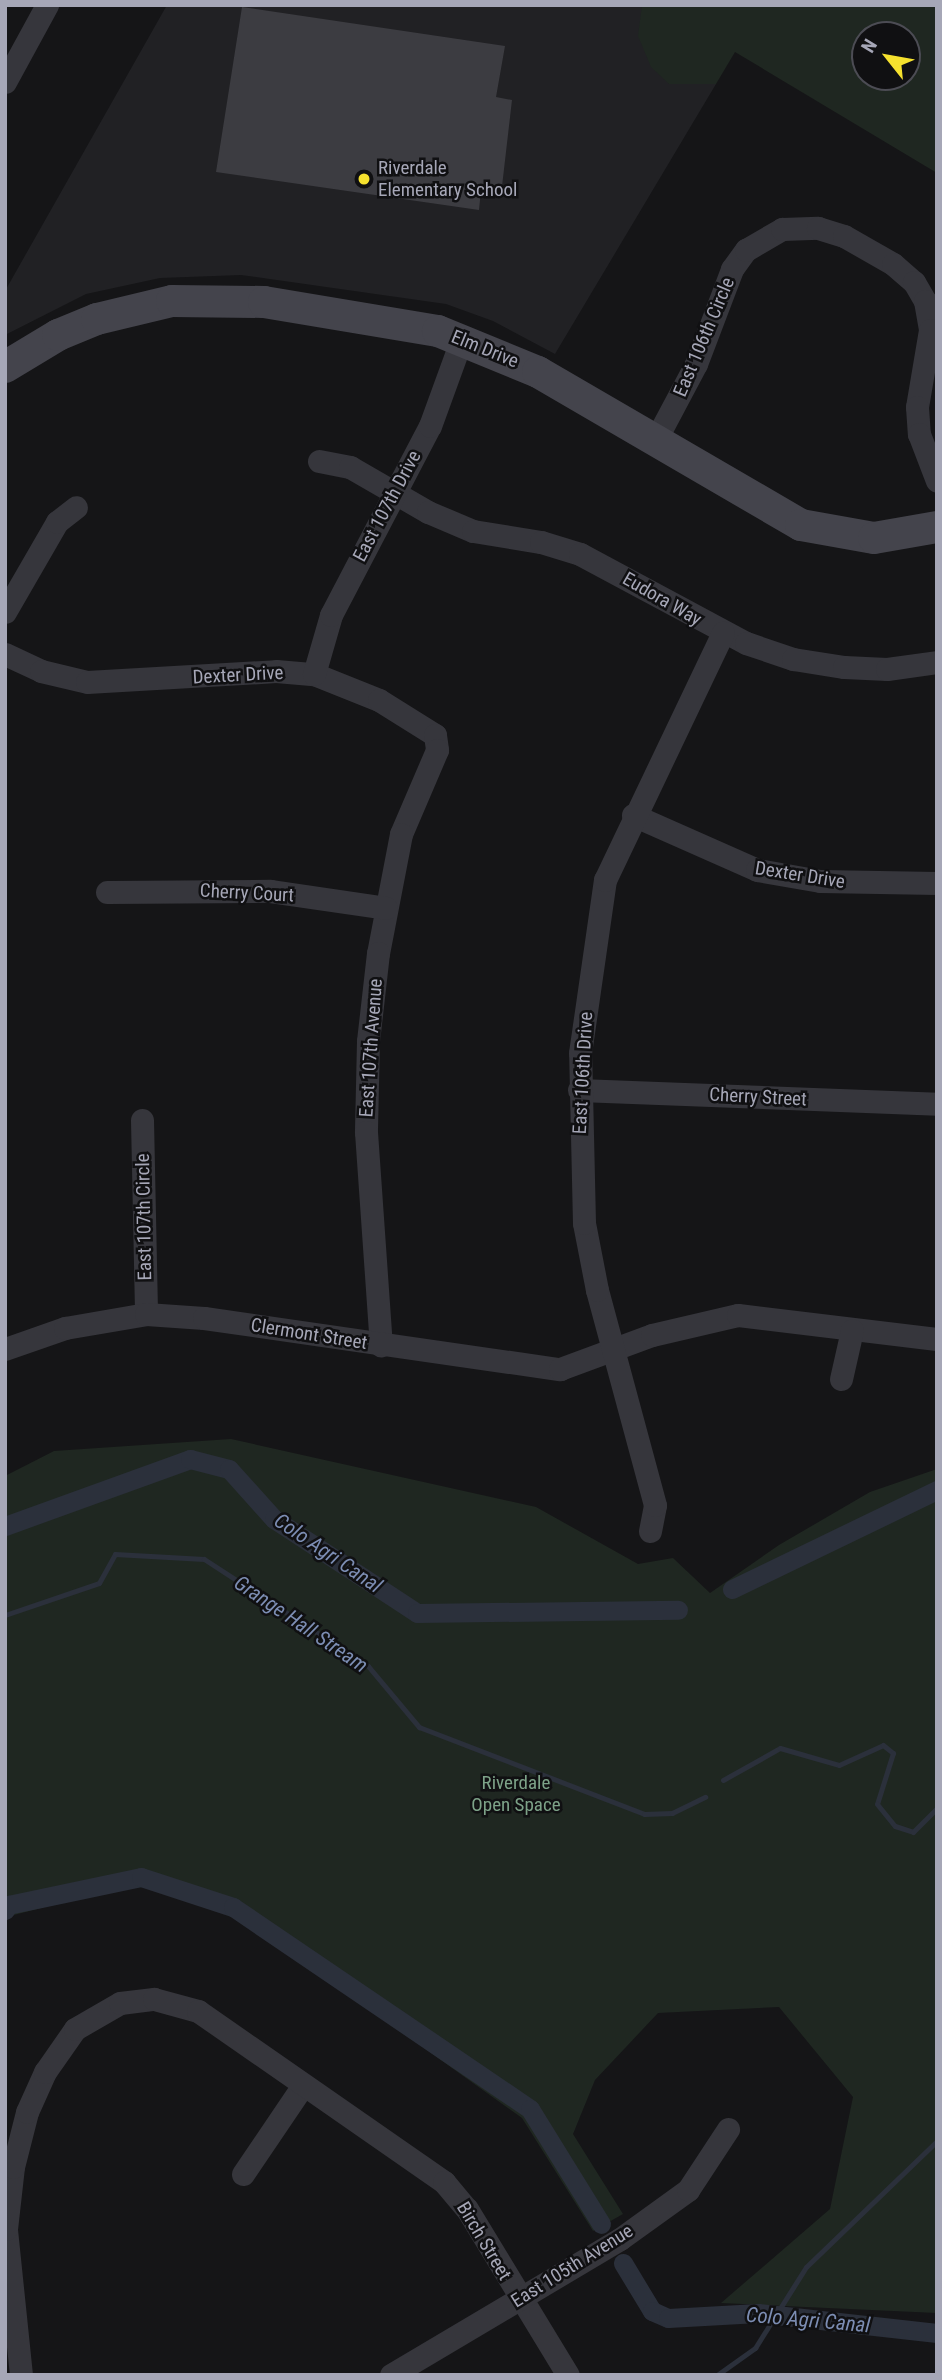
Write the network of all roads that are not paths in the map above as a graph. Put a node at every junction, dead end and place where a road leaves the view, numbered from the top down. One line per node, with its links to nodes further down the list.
1 (47, 5): 2 (street)
2 (5, 82)
3 (462, 338): 4 (street, Elm Drive); 5 (street, Elm Drive); 8 (street, East 107th Drive)
4 (5, 367)
5 (654, 441): 7 (street, East 106th Circle); 10 (street, Elm Drive)
6 (319, 461): 8 (street, Eudora Way)
7 (937, 481)
8 (396, 494): 12 (street, Eudora Way); 15 (street, East 107th Drive)
9 (76, 507): 11 (street)
10 (937, 527)
11 (5, 612)
12 (723, 633): 14 (street, Eudora Way); 17 (street, East 106th Drive)
13 (5, 654): 15 (street, Dexter Drive)
14 (937, 662)
15 (314, 674): 16 (street, Dexter Drive)
16 (433, 760): 20 (street, East 107th Avenue)
17 (633, 815): 18 (street, Dexter Drive); 21 (street, East 106th Drive)
18 (937, 883)
19 (107, 892): 20 (street, Cherry Court)
20 (386, 908): 27 (street, East 107th Avenue)
21 (579, 1090): 22 (street, Cherry Street); 29 (street, East 106th Drive)
22 (937, 1104)
23 (142, 1120): 24 (street, East 107th Circle)
24 (146, 1314): 27 (street, Clermont Street); 28 (street, Clermont Street)
25 (852, 1330): 26 (street, Clermont Street); 29 (street, Clermont Street); 30 (street)
26 (937, 1339)
27 (382, 1345): 29 (street, Clermont Street)
28 (5, 1349)
29 (613, 1349): 31 (street, East 106th Drive)
30 (841, 1379)
31 (650, 1531)
32 (302, 2087): 34 (street); 35 (street, Birch Street); 36 (street, Birch Street)
33 (728, 2129): 35 (street, East 105th Avenue)
34 (243, 2174)
35 (520, 2299): 37 (street, East 105th Avenue); 38 (street, Birch Street)
36 (21, 2375)
37 (391, 2375)
38 (568, 2375)

